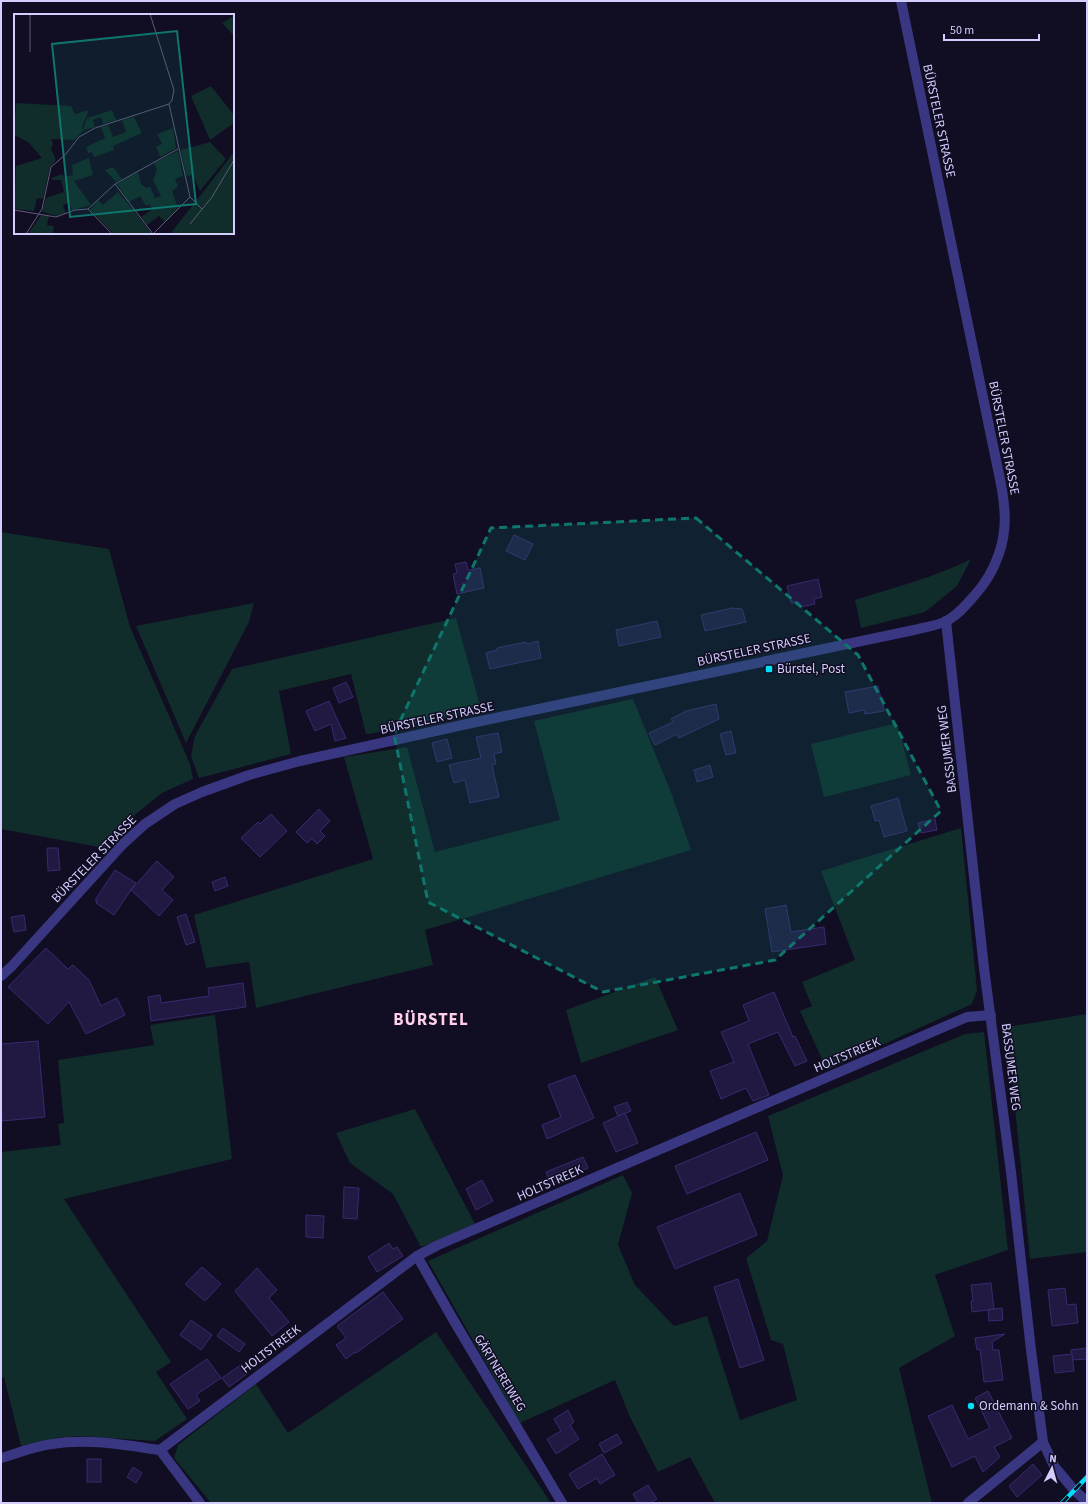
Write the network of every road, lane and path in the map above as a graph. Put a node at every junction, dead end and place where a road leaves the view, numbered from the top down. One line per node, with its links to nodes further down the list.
1 (901, 1): 2 (street, BÜRSTELER STRASSE)
2 (946, 621): 3 (street, BÜRSTELER STRASSE); 4 (street, BASSUMER WEG)
3 (1, 976)
4 (991, 1015): 5 (street, HOLTSTREEK); 6 (street, BASSUMER WEG)
5 (417, 1256): 7 (street, HOLTSTREEK); 11 (street, GÄRTNEREIWEG)
6 (1043, 1442): 9 (street, BASSUMER WEG); 12 (street)
7 (160, 1450): 8 (street); 10 (street)
8 (1, 1458)
9 (1087, 1502)
10 (200, 1503)
11 (562, 1503)
12 (968, 1503)

